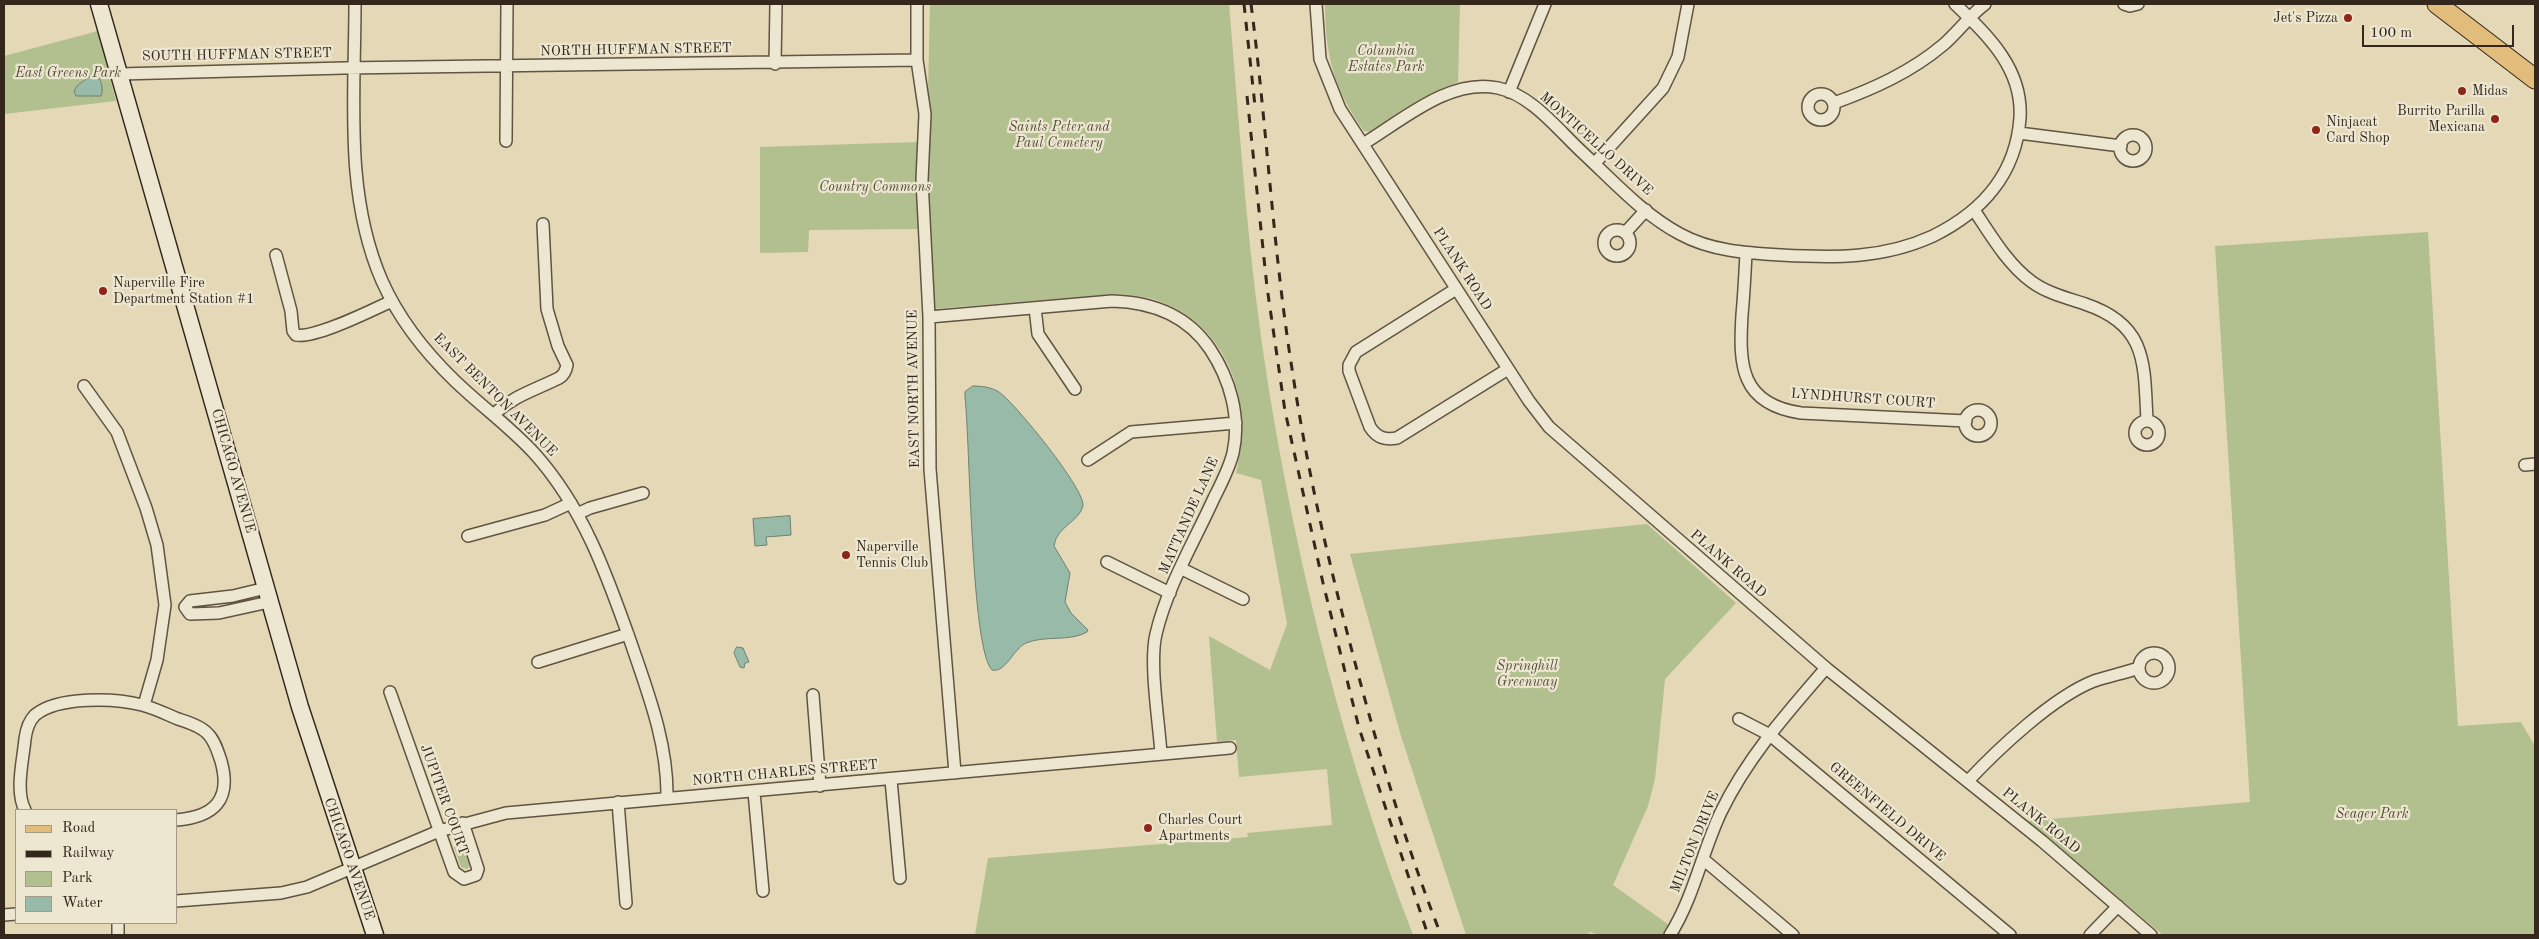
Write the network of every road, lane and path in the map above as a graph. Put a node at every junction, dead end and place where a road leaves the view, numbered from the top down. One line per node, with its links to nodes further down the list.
1 (99, 4): 19 (main road, CHICAGO AVENUE)
2 (355, 4): 18 (street, EAST BENTON AVENUE)
3 (507, 4): 17 (street)
4 (776, 4): 16 (street)
5 (917, 4): 15 (street, EAST NORTH AVENUE)
6 (1316, 4): 25 (street, PLANK ROAD)
7 (1545, 4): 21 (street)
8 (1688, 4): 27 (street)
9 (1955, 4): 14 (street, MONTICELLO DRIVE)
10 (1985, 4): 14 (street)
11 (2124, 4): 12 (street)
12 (2138, 4)
13 (2438, 4): 20 (main road)
14 (1970, 18): 22 (street); 23 (street, MONTICELLO DRIVE)
15 (917, 60): 16 (street, NORTH HUFFMAN STREET); 37 (street, EAST NORTH AVENUE)
16 (776, 64): 17 (street, NORTH HUFFMAN STREET)
17 (507, 67): 18 (street, NORTH HUFFMAN STREET); 24 (street)
18 (354, 68): 19 (street, SOUTH HUFFMAN STREET); 35 (street, EAST BENTON AVENUE)
19 (120, 74): 53 (main road, CHICAGO AVENUE)
20 (2535, 79)
21 (1509, 92): 25 (street, MONTICELLO DRIVE); 27 (street, MONTICELLO DRIVE)
22 (1834, 103)
23 (2019, 133): 26 (street); 29 (street, MONTICELLO DRIVE)
24 (506, 141)
25 (1363, 144): 34 (street, PLANK ROAD)
26 (2121, 146)
27 (1595, 163): 28 (street, MONTICELLO DRIVE)
28 (1646, 210): 31 (street, MONTICELLO DRIVE); 32 (street, MONTICELLO DRIVE)
29 (1974, 210): 32 (street, MONTICELLO DRIVE); 43 (street)
30 (543, 224): 41 (street)
31 (1625, 233)
32 (1746, 253): 42 (street, LYNDHURST COURT)
33 (276, 255): 35 (street)
34 (1456, 289): 38 (street, PLANK ROAD); 38 (street)
35 (392, 301): 41 (street, EAST BENTON AVENUE)
36 (1035, 308): 37 (street, MATTANDE LANE); 40 (street); 44 (street, MATTANDE LANE)
37 (929, 317): 67 (street, EAST NORTH AVENUE)
38 (1508, 369): 58 (street, PLANK ROAD)
39 (84, 386): 55 (street)
40 (1075, 388)
41 (494, 414): 47 (street, EAST BENTON AVENUE)
42 (1966, 421)
43 (2147, 421)
44 (1236, 423): 45 (street); 51 (street, MATTANDE LANE)
45 (1088, 460)
46 (643, 493): 48 (street)
47 (571, 503): 48 (street, EAST BENTON AVENUE); 49 (street)
48 (577, 514): 56 (street, EAST BENTON AVENUE)
49 (468, 536)
50 (1107, 562): 52 (street)
51 (1182, 569): 52 (street, MATTANDE LANE); 54 (street)
52 (1170, 593): 66 (street, MATTANDE LANE)
53 (267, 595): 55 (street); 79 (main road, CHICAGO AVENUE)
54 (1243, 599)
55 (165, 605): 62 (street)
56 (628, 634): 57 (street); 72 (street, EAST BENTON AVENUE)
57 (538, 662)
58 (1826, 668): 64 (street, MILTON DRIVE); 69 (street, PLANK ROAD)
59 (2139, 668): 69 (street)
60 (390, 692): 77 (street, JUPITER COURT)
61 (813, 695): 70 (street)
62 (144, 705): 74 (street); 75 (street)
63 (1739, 719): 64 (street, GREENFIELD DRIVE)
64 (1770, 735): 78 (street, MILTON DRIVE); 88 (street, GREENFIELD DRIVE)
65 (1230, 748): 66 (street, NORTH CHARLES STREET)
66 (1161, 754): 67 (street, NORTH CHARLES STREET)
67 (956, 774): 68 (street, NORTH CHARLES STREET)
68 (891, 780): 70 (street, NORTH CHARLES STREET); 80 (street)
69 (1968, 781): 84 (street, PLANK ROAD)
70 (820, 786): 71 (street, NORTH CHARLES STREET)
71 (754, 792): 72 (street, NORTH CHARLES STREET); 81 (street)
72 (667, 798): 73 (street, NORTH CHARLES STREET)
73 (618, 802): 76 (street, NORTH CHARLES STREET); 83 (street)
74 (25, 809)
75 (178, 820)
76 (463, 823): 77 (street, NORTH CHARLES STREET); 77 (street, JUPITER COURT)
77 (439, 831): 79 (street, NORTH CHARLES STREET)
78 (1703, 859): 86 (street, MILTON DRIVE); 87 (street)
79 (352, 868): 82 (street, NORTH CHARLES STREET); 85 (main road, CHICAGO AVENUE)
80 (900, 878)
81 (763, 891)
82 (178, 901)
83 (626, 903)
84 (2118, 906): 89 (street); 90 (street, PLANK ROAD)
85 (375, 935)
86 (1670, 935)
87 (1793, 935)
88 (2010, 935)
89 (2090, 935)
90 (2151, 935)

